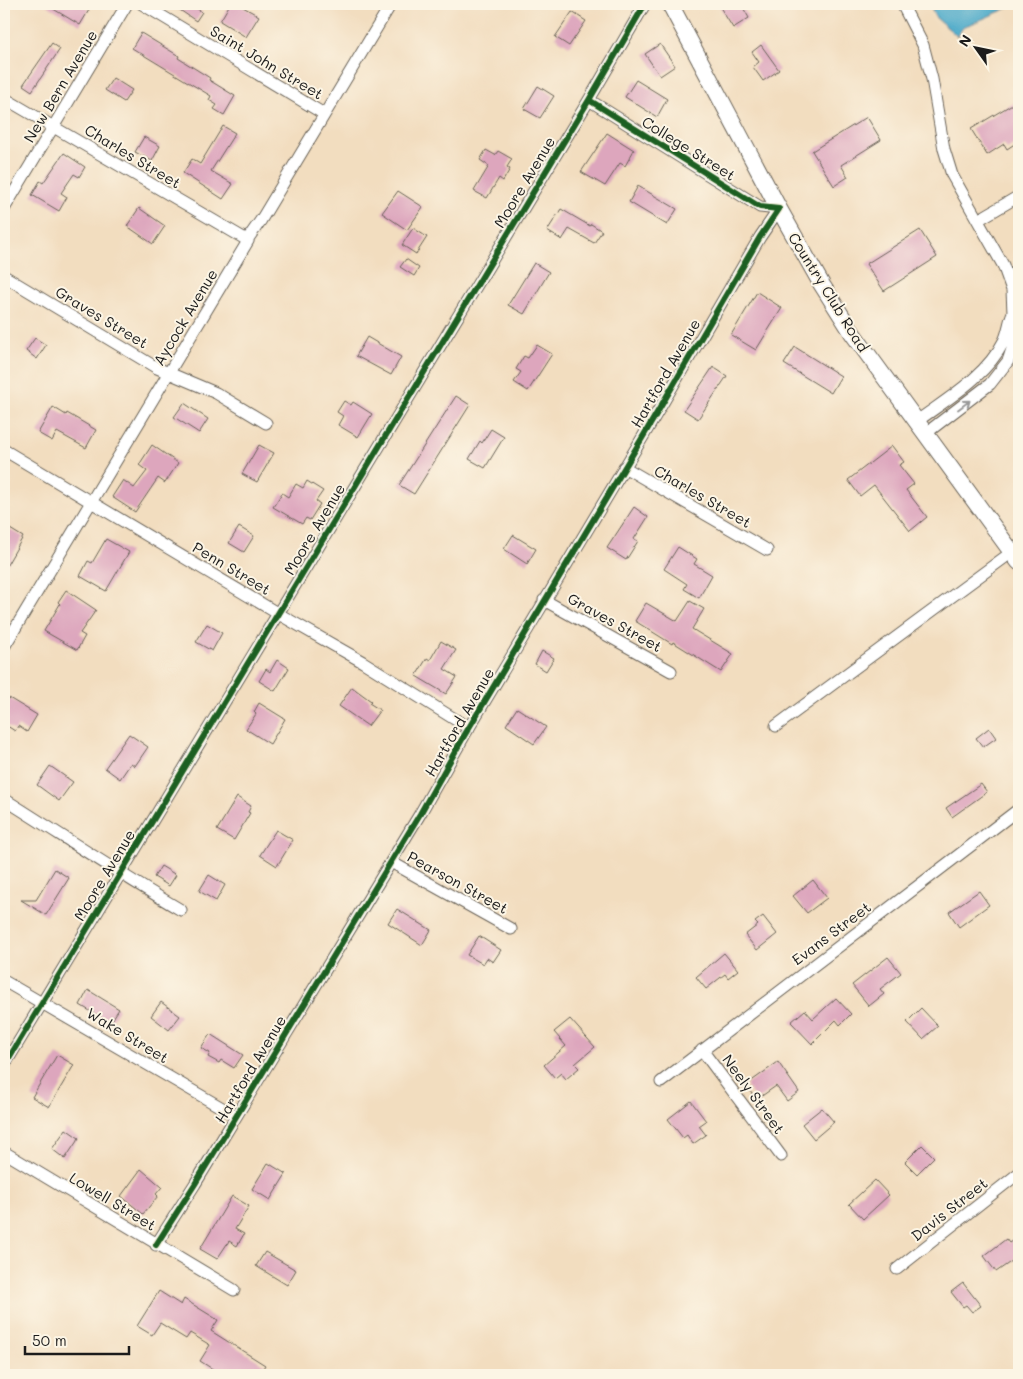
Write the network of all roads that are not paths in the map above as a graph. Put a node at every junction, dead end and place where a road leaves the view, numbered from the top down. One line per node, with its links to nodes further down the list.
1 (127, 4): 10 (street, New Bern Avenue)
2 (142, 4): 9 (street, Saint John Street)
3 (391, 4): 9 (street, Aycock Avenue)
4 (644, 4): 8 (street, Moore Avenue)
5 (670, 4): 13 (street, Country Club Road)
6 (902, 4): 14 (street)
7 (4, 98): 10 (street, Charles Street)
8 (589, 100): 13 (street, College Street); 26 (street, Moore Avenue)
9 (324, 114): 15 (street, Aycock Avenue)
10 (54, 127): 12 (street, New Bern Avenue); 15 (street, Charles Street)
11 (1019, 196): 14 (street)
12 (4, 208)
13 (779, 208): 19 (street, Country Club Road); 21 (street, Hartford Avenue)
14 (978, 220): 19 (street)
15 (247, 240): 17 (street, Aycock Avenue)
16 (4, 276): 17 (street, Graves Street)
17 (168, 373): 18 (street, Graves Street); 22 (street, Aycock Avenue)
18 (266, 423)
19 (920, 428): 24 (street, Country Club Road)
20 (4, 450): 22 (street, Penn Street)
21 (624, 467): 23 (street, Charles Street); 25 (street, Hartford Avenue)
22 (90, 502): 26 (street, Penn Street); 27 (street, Aycock Avenue)
23 (767, 550)
24 (1016, 557): 30 (street)
25 (544, 600): 29 (street, Graves Street); 31 (street, Hartford Avenue)
26 (277, 613): 31 (street, Penn Street); 35 (street, Moore Avenue)
27 (8, 628): 28 (street, Aycock Avenue)
28 (4, 647)
29 (671, 671)
30 (776, 726)
31 (469, 728): 34 (street, Hartford Avenue)
32 (4, 799): 35 (street)
33 (1019, 809): 40 (street, Evans Street)
34 (391, 862): 37 (street, Pearson Street); 43 (street, Hartford Avenue)
35 (119, 874): 36 (street); 39 (street, Moore Avenue)
36 (181, 910)
37 (511, 930)
38 (4, 980): 39 (street, Wake Street)
39 (42, 1002): 41 (street, Moore Avenue); 43 (street, Wake Street)
40 (702, 1050): 42 (street, Evans Street); 45 (street, Neely Street)
41 (4, 1066)
42 (661, 1082)
43 (236, 1116): 47 (street, Hartford Avenue)
44 (4, 1152): 47 (street, Lowell Street)
45 (781, 1156)
46 (1019, 1173): 48 (street, Davis Street)
47 (156, 1245): 49 (street, Lowell Street)
48 (897, 1268)
49 (234, 1290)

